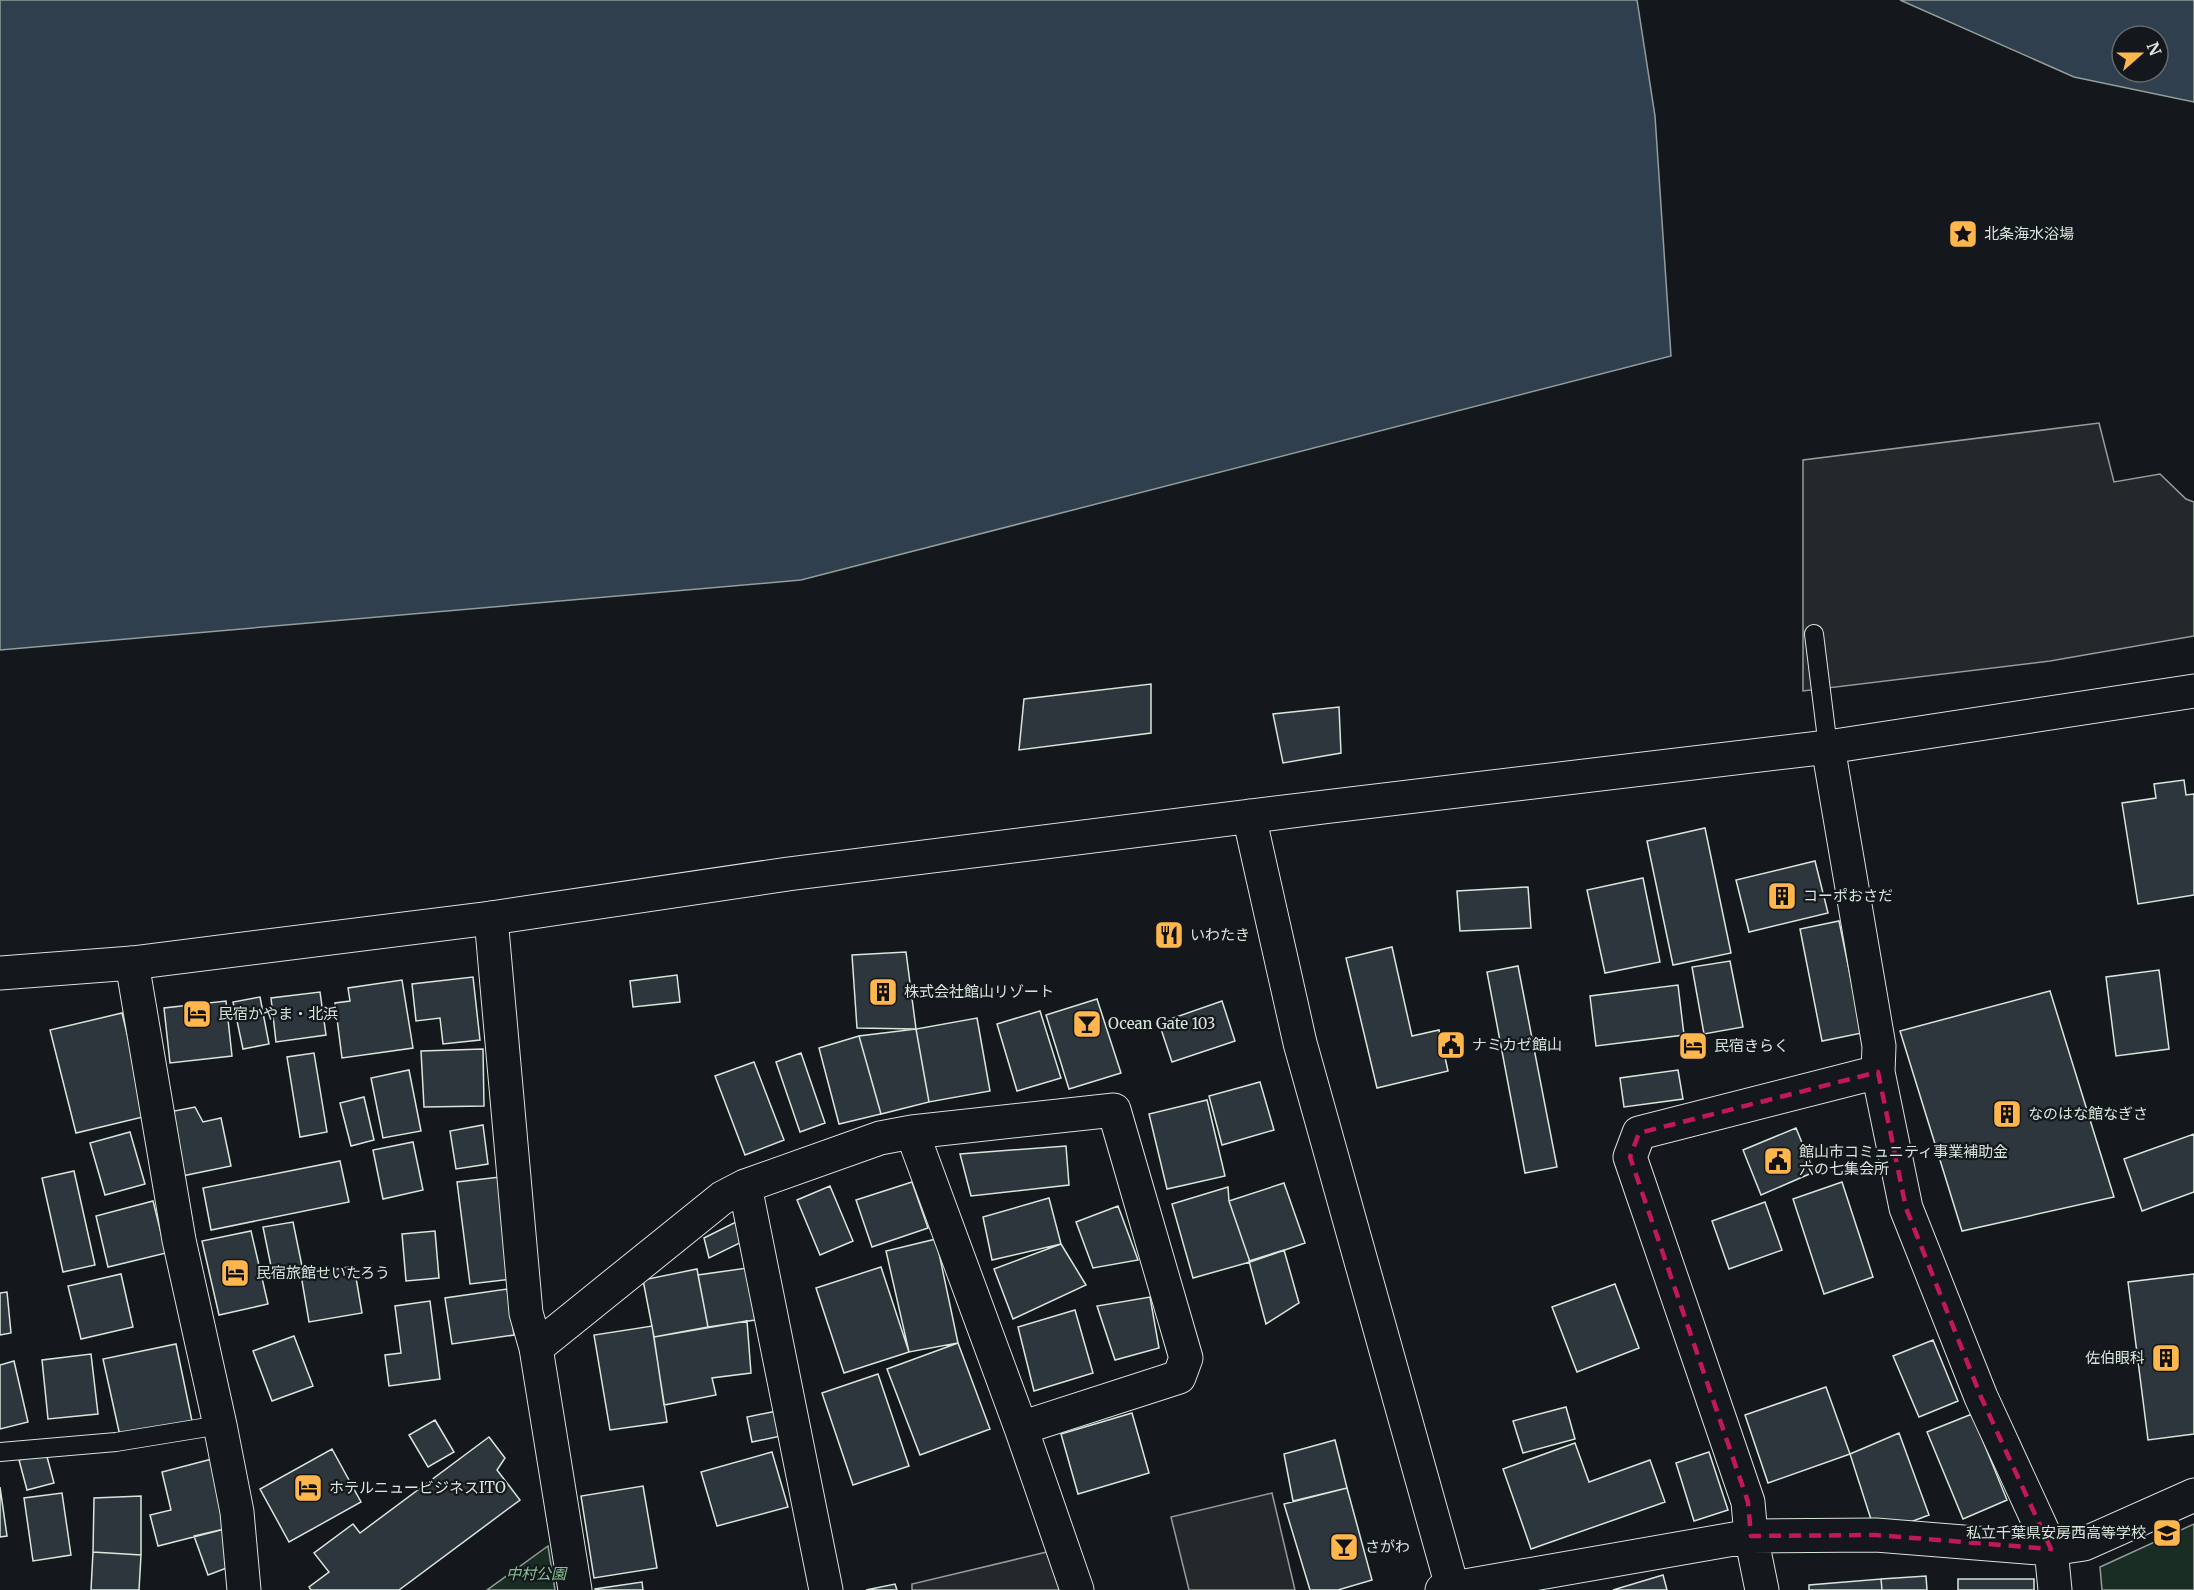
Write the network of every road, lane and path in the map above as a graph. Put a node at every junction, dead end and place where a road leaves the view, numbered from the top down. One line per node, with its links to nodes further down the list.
1 (1814, 634): 3 (lane)
2 (2194, 691): 3 (street)
3 (1828, 747): 4 (street); 8 (street)
4 (1249, 816): 5 (street); 18 (street)
5 (491, 918): 6 (street); 11 (street)
6 (132, 963): 7 (street); 12 (street)
7 (0, 973)
8 (1878, 1072): 16 (street); 17 (street)
9 (912, 1132): 10 (street); 13 (street); 13 (street)
10 (745, 1186): 11 (street); 21 (street)
11 (536, 1348): 20 (street)
12 (220, 1425): 14 (lane); 19 (street)
13 (1021, 1428): 22 (street)
14 (0, 1452)
15 (2194, 1495): 17 (street)
16 (1751, 1536): 17 (street); 18 (street); 23 (street)
17 (2051, 1549): 24 (street)
18 (1449, 1589)
19 (244, 1590)
20 (575, 1590)
21 (826, 1590)
22 (1077, 1590)
23 (1762, 1590)
24 (2055, 1590)

